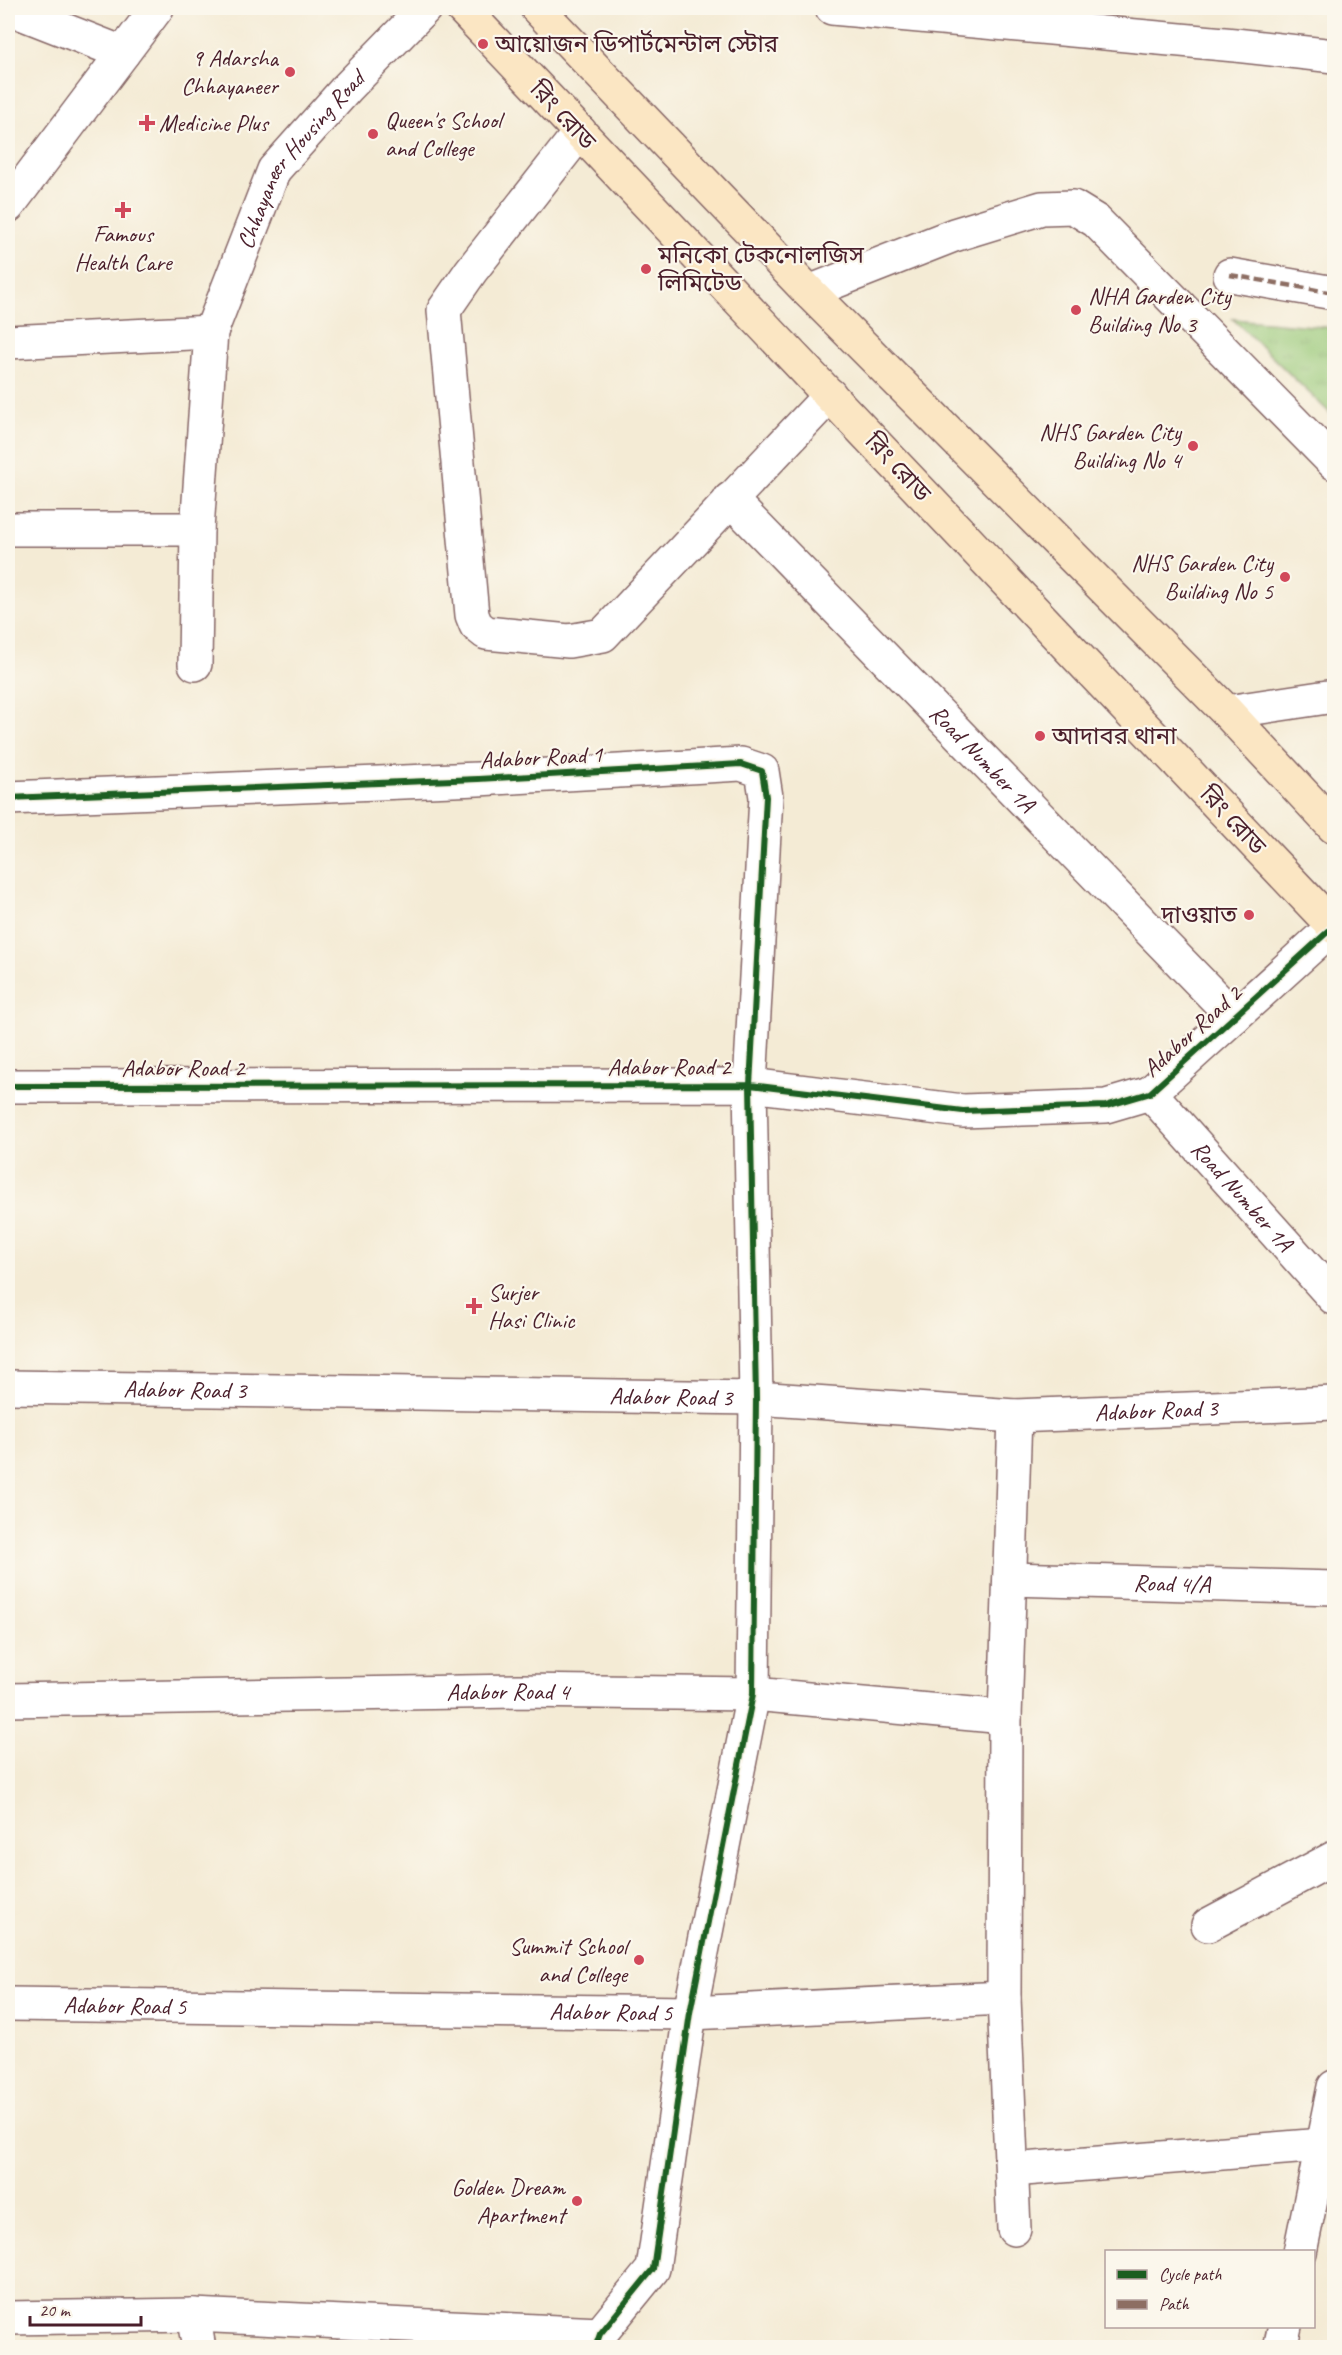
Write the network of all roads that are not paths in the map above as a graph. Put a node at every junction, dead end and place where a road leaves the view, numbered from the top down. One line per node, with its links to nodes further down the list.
1 (8, 8): 7 (street)
2 (157, 8): 7 (street)
3 (424, 8): 14 (street, Chhayaneer Housing Road)
4 (462, 8): 9 (main road, রিং রোড)
5 (537, 8): 12 (main road)
6 (832, 8): 8 (street)
7 (123, 53): 10 (street)
8 (1335, 56)
9 (580, 132): 16 (main road, রিং রোড); 18 (street)
10 (8, 206)
11 (1230, 275): 13 (street)
12 (808, 292): 17 (street); 23 (main road)
13 (1335, 293)
14 (211, 332): 15 (street); 20 (street, Chhayaneer Housing Road)
15 (8, 342)
16 (830, 395): 18 (street); 26 (main road, রিং রোড)
17 (1335, 463)
18 (730, 499): 27 (street, Road Number 1A)
19 (8, 529): 20 (street)
20 (197, 529): 21 (street, Chhayaneer Housing Road)
21 (195, 664)
22 (1335, 696): 23 (street)
23 (1227, 712): 25 (main road)
24 (8, 798): 28 (street, Adabor Road 1)
25 (1335, 827)
26 (1334, 926): 27 (street, Adabor Road 2)
27 (1234, 1017): 30 (street, Adabor Road 2)
28 (750, 1085): 29 (street, Adabor Road 2); 30 (street, Adabor Road 2); 33 (street)
29 (8, 1086)
30 (1150, 1093): 31 (street, Road Number 1A)
31 (1335, 1298)
32 (8, 1388): 33 (street, Adabor Road 3)
33 (756, 1398): 35 (street, Adabor Road 3); 38 (street)
34 (1335, 1403): 35 (street, Adabor Road 3)
35 (1015, 1416): 36 (street)
36 (1010, 1579): 37 (street, Road 4/A); 40 (street)
37 (1335, 1588)
38 (753, 1694): 39 (street, Adabor Road 4); 40 (street, Adabor Road 4); 45 (street)
39 (8, 1700)
40 (1005, 1717): 43 (street)
41 (1335, 1858): 42 (street)
42 (1208, 1925)
43 (1004, 1998): 45 (street, Adabor Road 5); 48 (street)
44 (8, 2004): 45 (street, Adabor Road 5)
45 (690, 2013): 54 (street)
46 (1335, 2087): 47 (street)
47 (1322, 2145): 48 (street); 50 (street)
48 (1012, 2170): 49 (street)
49 (1014, 2229)
50 (1300, 2250)
51 (193, 2316): 52 (street); 54 (street); 55 (street)
52 (8, 2318)
53 (1285, 2328): 56 (street)
54 (598, 2341)
55 (199, 2348)
56 (1280, 2348)

